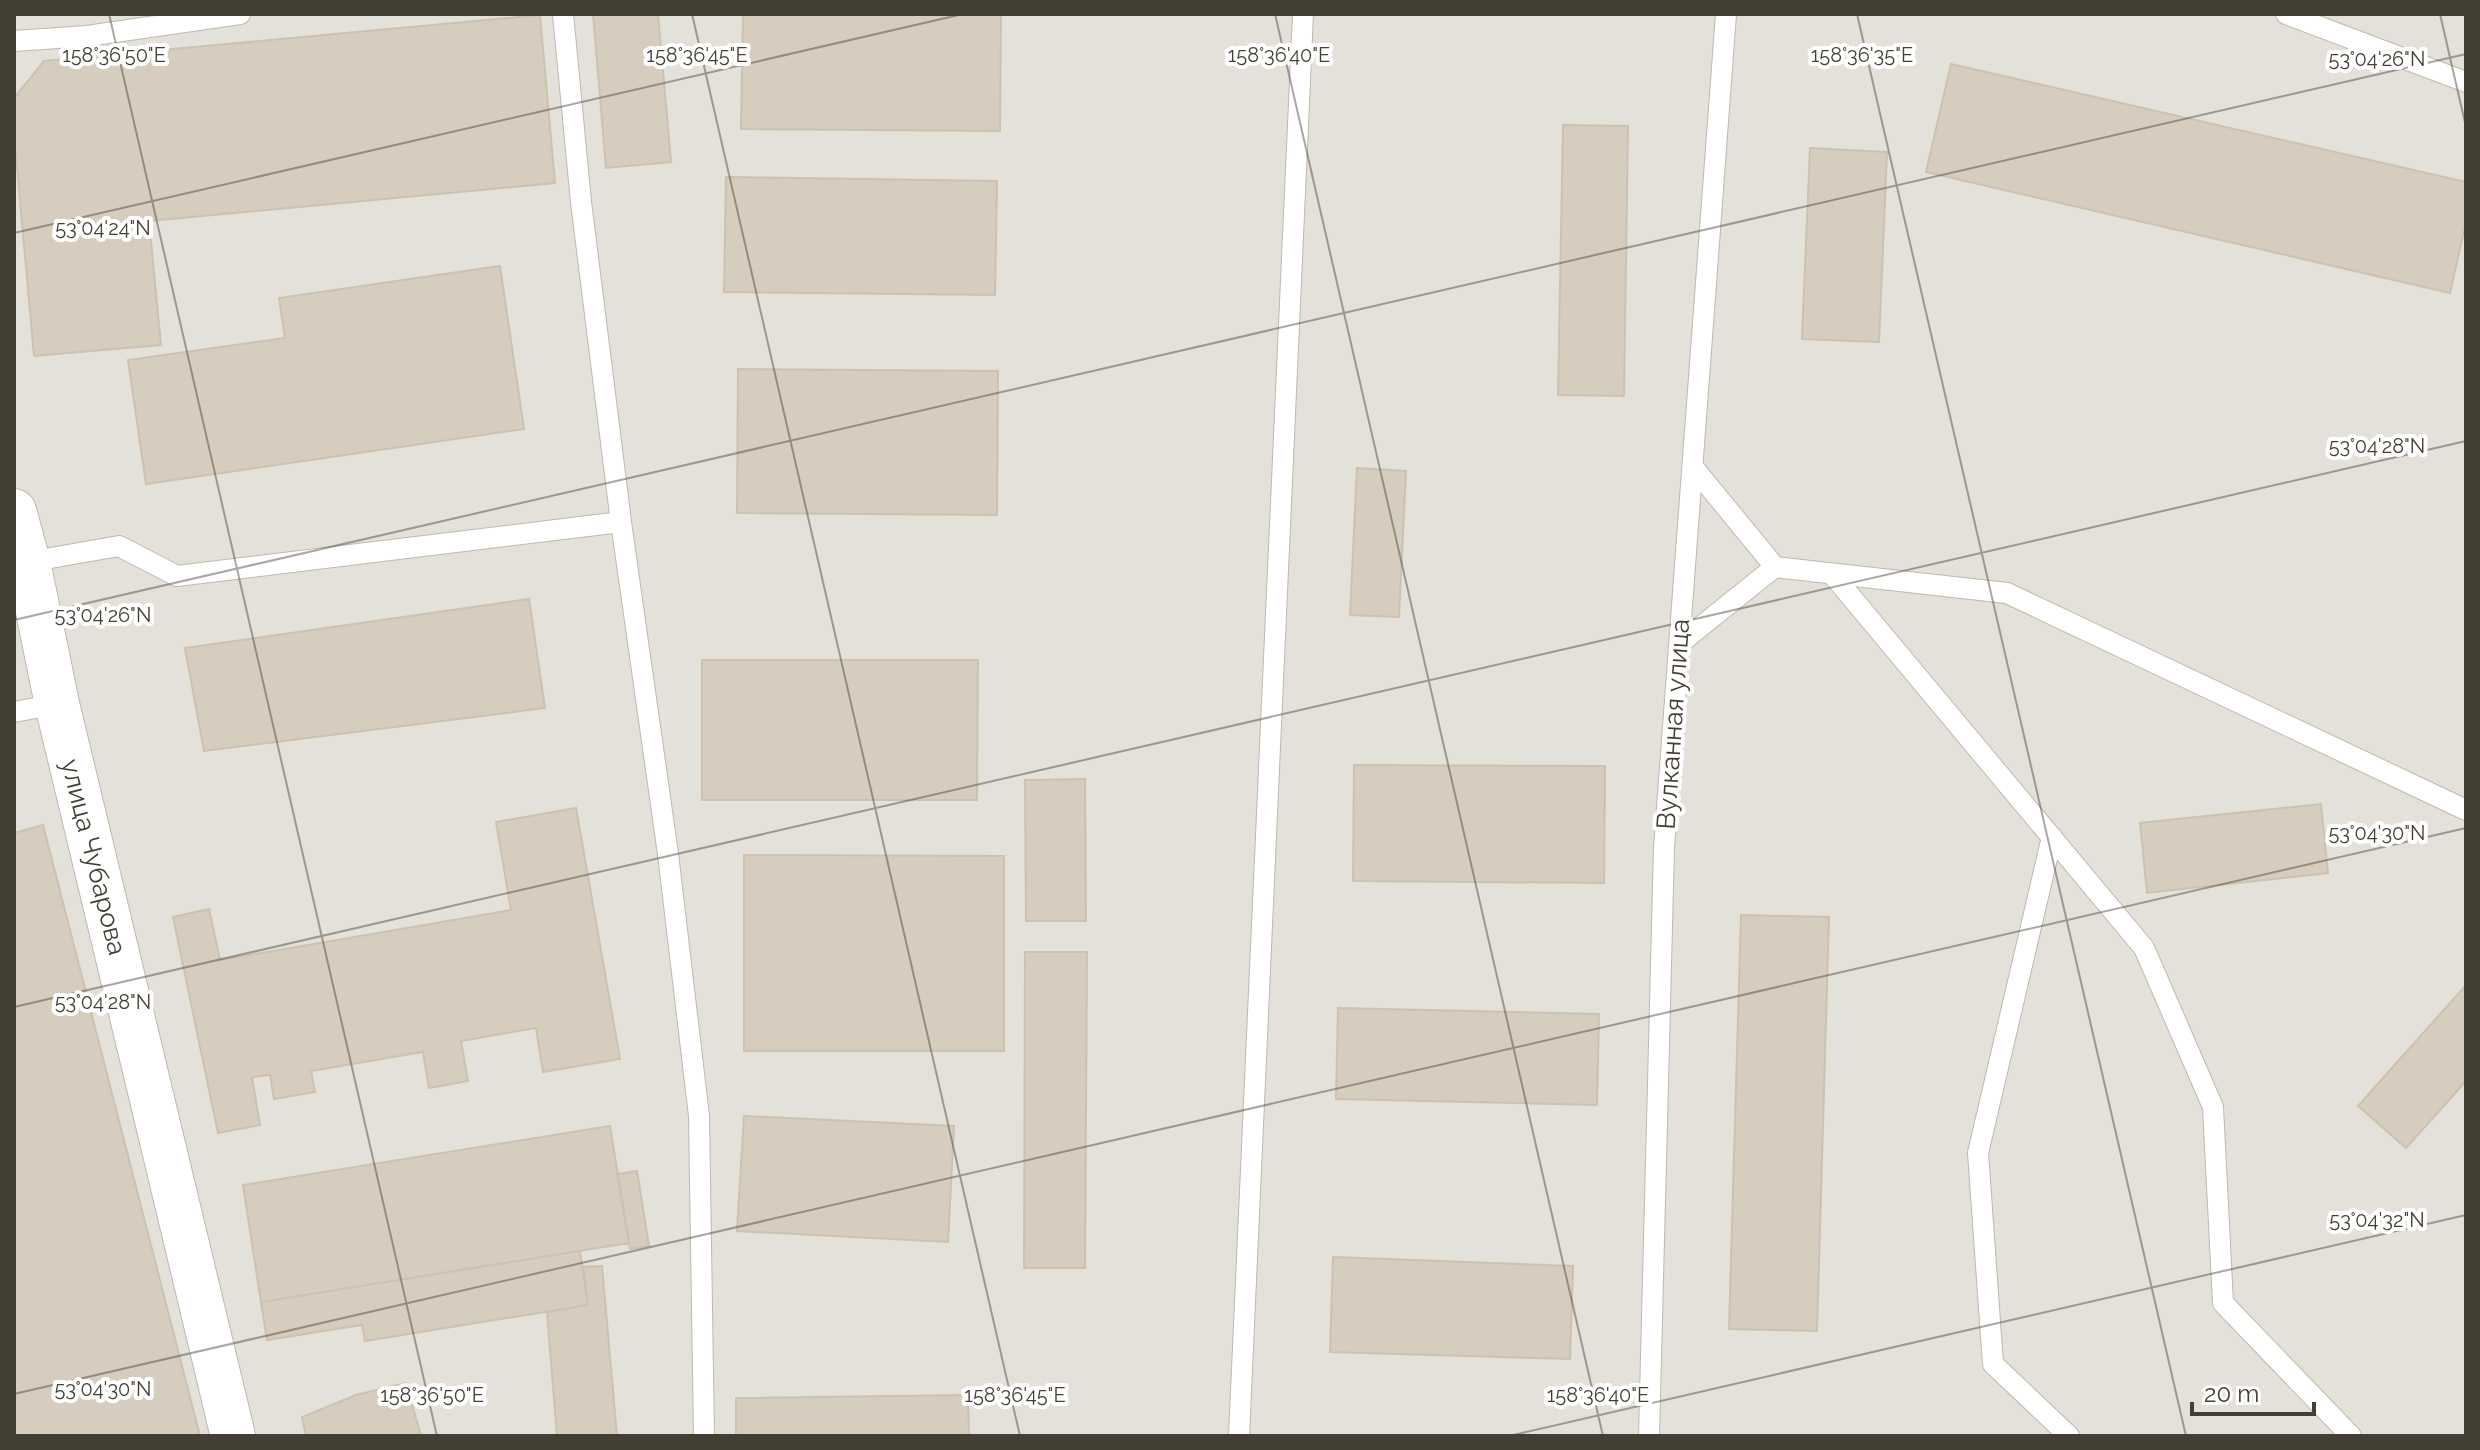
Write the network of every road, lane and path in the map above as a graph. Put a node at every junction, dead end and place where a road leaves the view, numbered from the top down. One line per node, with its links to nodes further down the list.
1 (240, 14): 6 (lane)
2 (563, 14): 10 (lane)
3 (1303, 14): 21 (lane)
4 (1726, 14): 8 (lane, Вулканная улица)
5 (2286, 14): 7 (lane)
6 (14, 41)
7 (2466, 82)
8 (1693, 467): 12 (lane); 14 (lane, Вулканная улица)
9 (14, 511): 11 (street, улица Чубарова)
10 (621, 522): 11 (lane); 20 (lane)
11 (28, 562): 15 (street, улица Чубарова)
12 (1775, 567): 13 (lane); 14 (lane)
13 (1832, 574): 17 (lane); 18 (lane)
14 (1679, 644): 22 (lane, Вулканная улица)
15 (57, 704): 16 (lane); 19 (street, улица Чубарова)
16 (14, 712)
17 (2466, 810)
18 (2052, 837): 23 (lane); 24 (lane)
19 (233, 1436)
20 (704, 1436)
21 (1239, 1436)
22 (1649, 1436)
23 (2069, 1436)
24 (2351, 1436)

